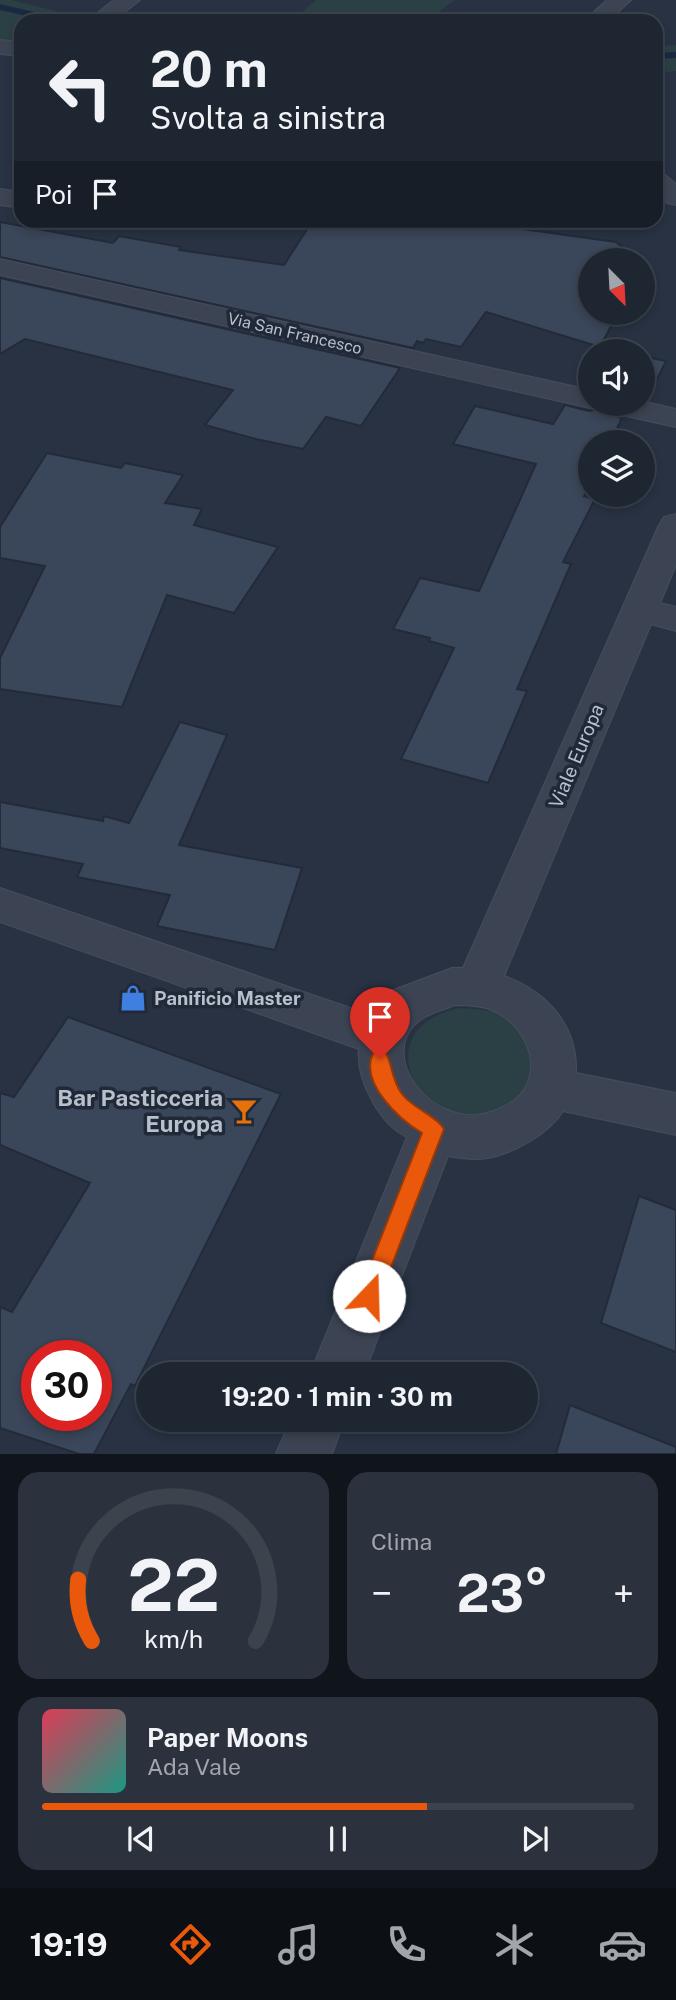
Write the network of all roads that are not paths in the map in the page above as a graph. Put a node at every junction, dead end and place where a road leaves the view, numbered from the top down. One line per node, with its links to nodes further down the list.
1 (129, 0): 3 (street)
2 (620, 0): 4 (street)
3 (108, 14)
4 (603, 14)
5 (0, 267): 6 (street, Via San Francesco)
6 (578, 396)
7 (655, 413): 8 (street)
8 (676, 418)
9 (676, 525): 10 (street, Viale Europa)
10 (639, 609): 11 (street); 13 (street, Viale Europa)
11 (676, 619)
12 (0, 905): 14 (street)
13 (477, 987): 14 (street); 15 (street)
14 (383, 1038): 17 (street)
15 (551, 1088): 16 (street); 17 (street)
16 (676, 1114)
17 (434, 1129): 18 (street)
18 (342, 1362)
19 (313, 1432): 20 (street)
20 (304, 1454)

